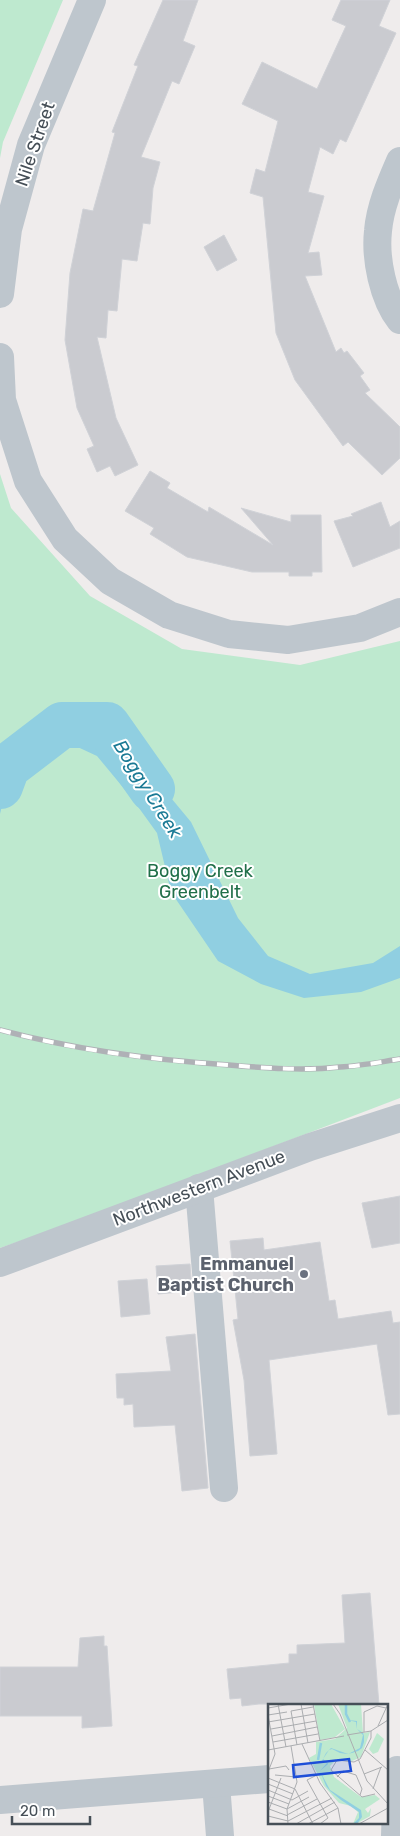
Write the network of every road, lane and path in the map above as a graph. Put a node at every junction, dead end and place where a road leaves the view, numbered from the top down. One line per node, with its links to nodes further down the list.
1 (92, 0): 3 (street, Nile Street)
2 (400, 162): 4 (street)
3 (0, 294)
4 (400, 320)
5 (0, 357): 6 (street)
6 (400, 612)
7 (400, 1118): 8 (street, Northwestern Avenue)
8 (199, 1188): 9 (street, Northwestern Avenue); 10 (street)
9 (0, 1263)
10 (224, 1488)
11 (395, 1770): 16 (street)
12 (268, 1780): 13 (street)
13 (216, 1784): 14 (street); 15 (street)
14 (0, 1800)
15 (220, 1836)
16 (395, 1836)

